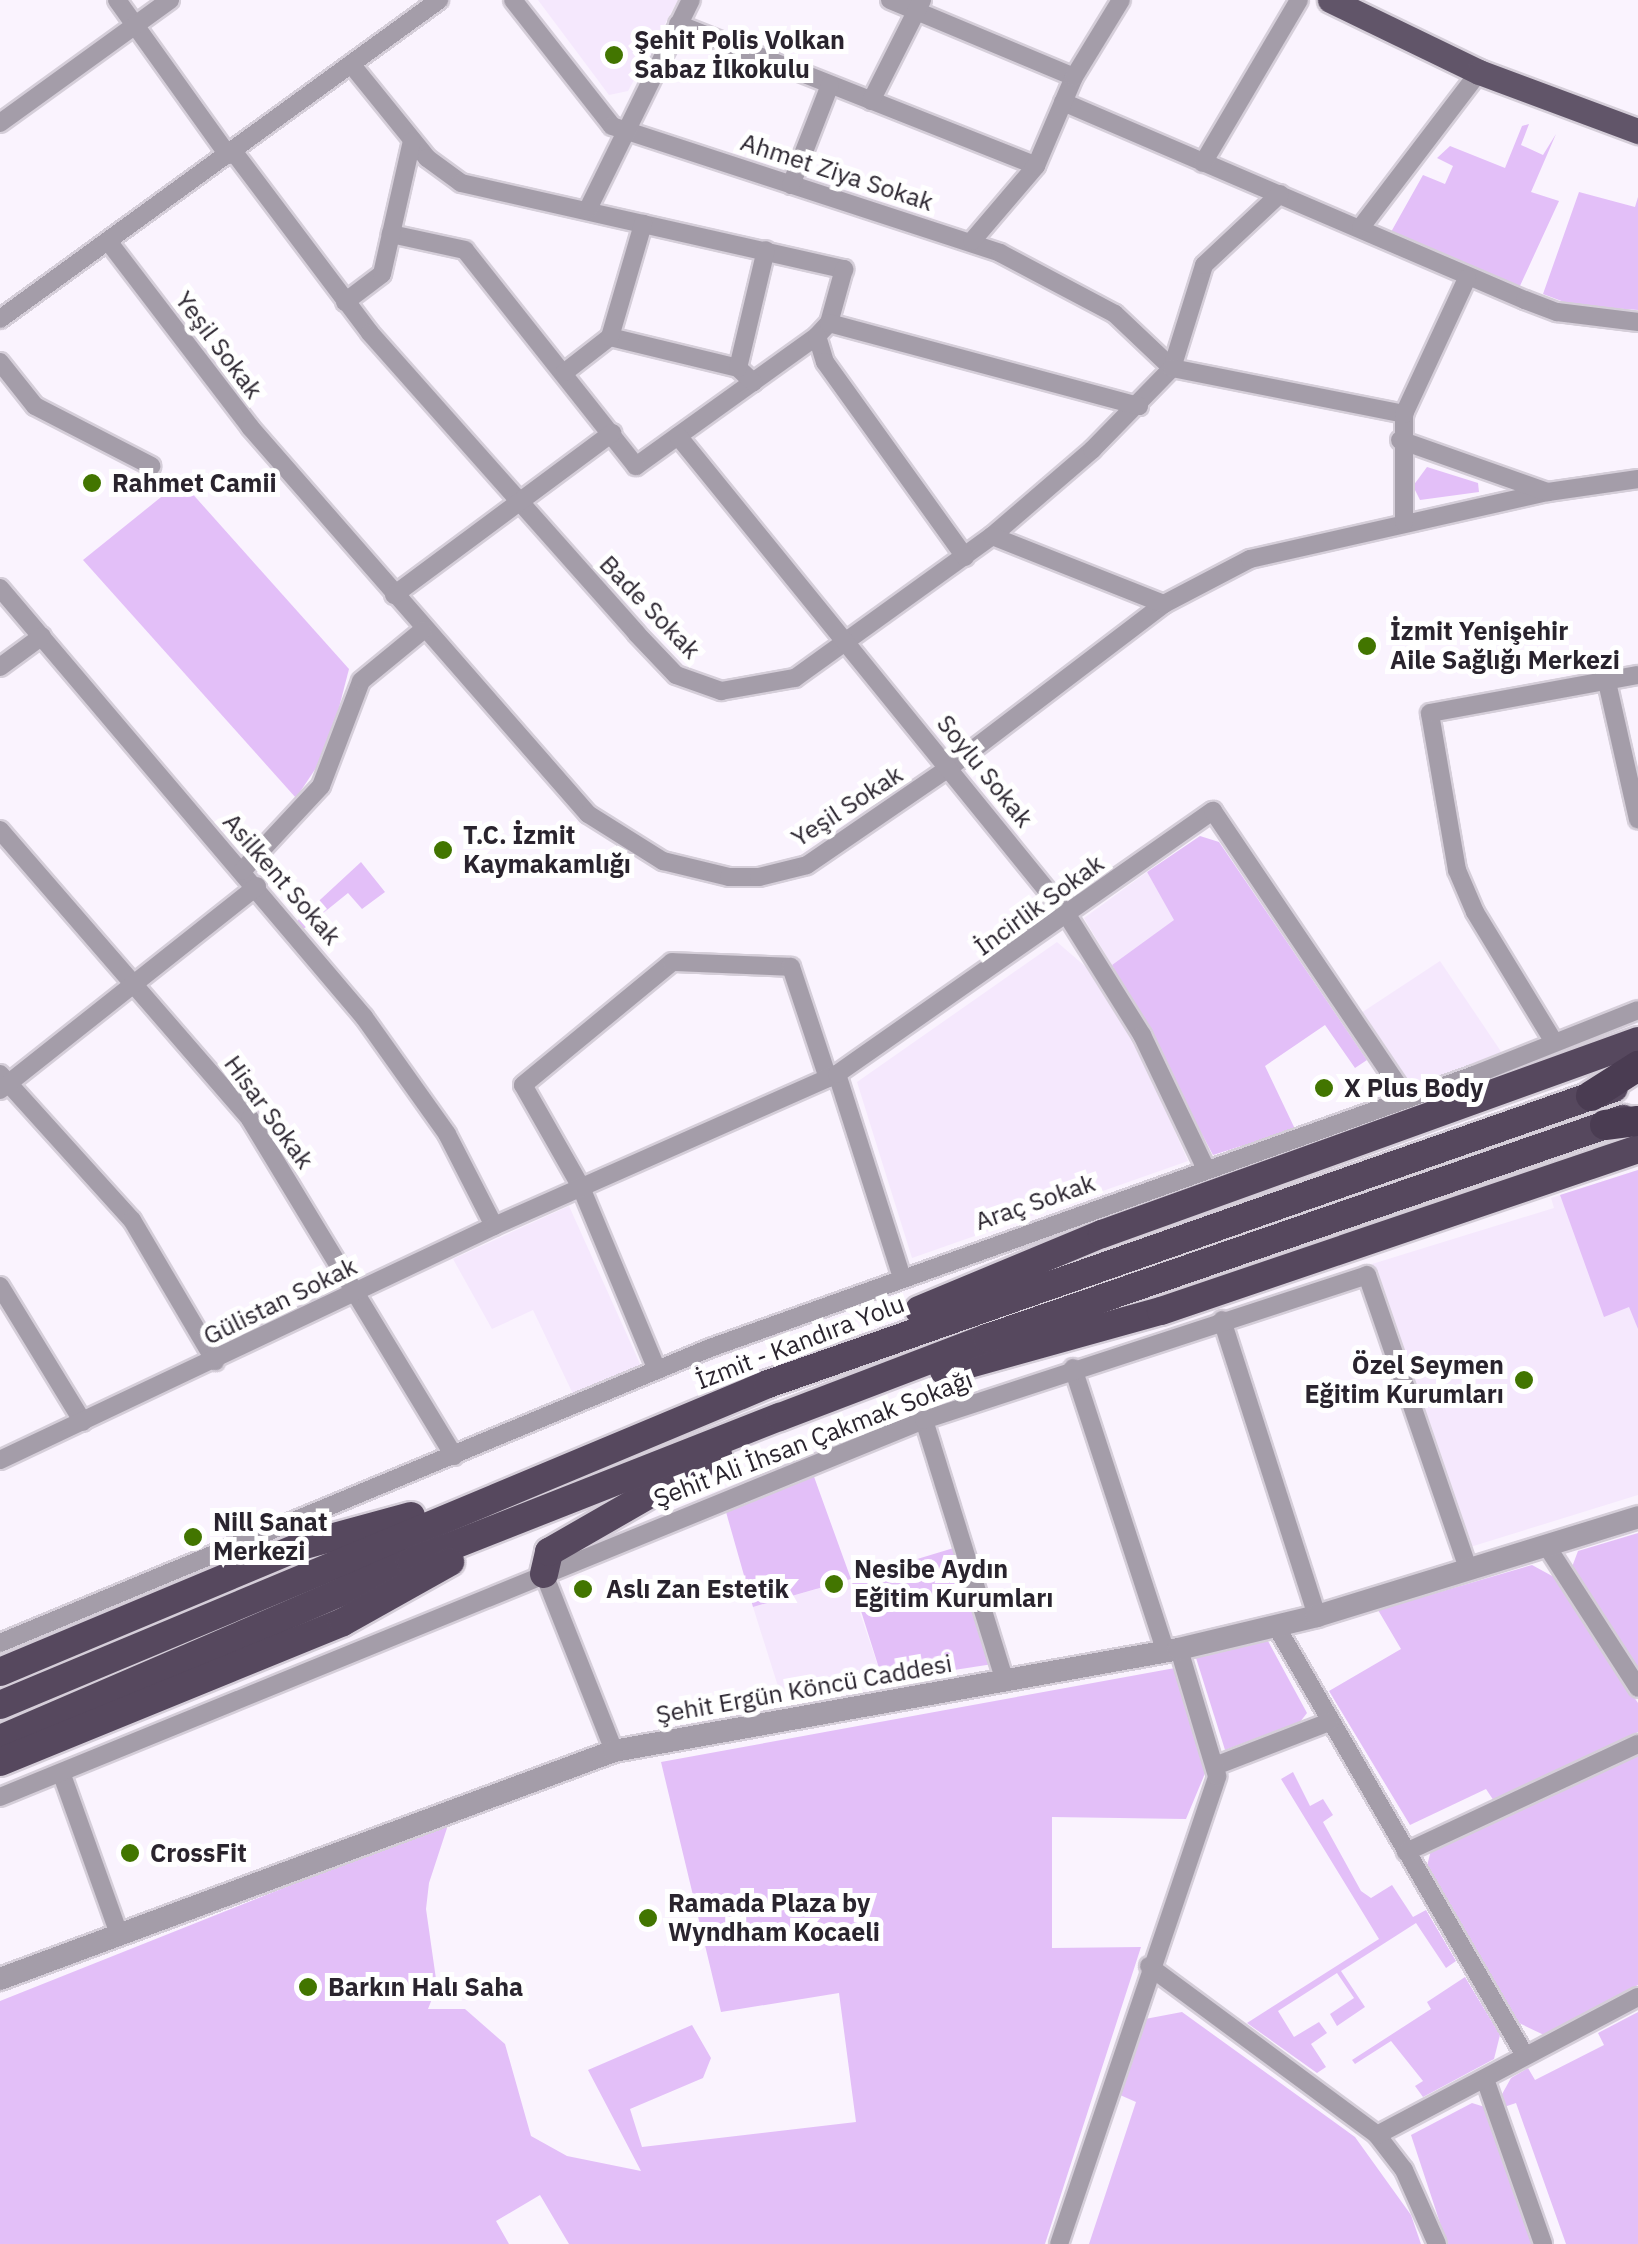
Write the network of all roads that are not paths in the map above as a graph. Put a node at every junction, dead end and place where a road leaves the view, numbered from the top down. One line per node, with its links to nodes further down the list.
1 (117, 0): 12 (street, Bade Sokak)
2 (170, 0): 12 (street)
3 (439, 0): 13 (street)
4 (513, 0): 20 (street, Ahmet Ziya Sokak)
5 (691, 0): 11 (street)
6 (890, 0): 10 (street)
7 (1121, 0): 15 (street)
8 (1298, 0): 24 (street)
9 (1330, 0): 14 (main road)
10 (919, 6): 15 (street); 17 (street)
11 (678, 24): 16 (street); 20 (street)
12 (135, 26): 19 (street); 23 (street, Bade Sokak)
13 (351, 64): 22 (street); 23 (street)
14 (1479, 72): 21 (main road); 30 (street)
15 (1074, 77): 18 (street)
16 (830, 84): 17 (street); 26 (street)
17 (872, 101): 25 (street)
18 (1063, 102): 24 (street); 25 (street)
19 (0, 123)
20 (622, 129): 26 (street, Ahmet Ziya Sokak); 28 (street)
21 (1638, 130)
22 (412, 141): 28 (street); 31 (street)
23 (230, 153): 32 (street); 36 (street, Bade Sokak)
24 (1203, 163): 27 (street)
25 (1036, 166): 33 (street)
26 (791, 184): 33 (street, Ahmet Ziya Sokak)
27 (1280, 194): 30 (street); 43 (street)
28 (588, 209): 29 (street)
29 (643, 224): 34 (street); 40 (street)
30 (1361, 227): 35 (street)
31 (391, 234): 36 (street); 44 (street)
32 (108, 241): 37 (street); 59 (street, Yeşil Sokak)
33 (972, 241): 43 (street, Ahmet Ziya Sokak)
34 (766, 250): 39 (street); 42 (street)
35 (1466, 278): 38 (street); 47 (street)
36 (345, 302): 54 (street, Bade Sokak)
37 (0, 319)
38 (1638, 322)
39 (823, 329): 45 (street); 46 (street); 57 (street)
40 (610, 337): 42 (street); 44 (street)
41 (0, 362): 51 (street)
42 (738, 368): 45 (street)
43 (1172, 368): 46 (street, Bade Sokak); 47 (street)
44 (565, 372): 48 (street)
45 (753, 382): 49 (street)
46 (1138, 406): 56 (street, Bade Sokak)
47 (1404, 414): 50 (street)
48 (612, 432): 49 (street); 54 (street)
49 (678, 436): 63 (street, Soylu Sokak)
50 (1400, 440): 53 (street); 55 (street)
51 (152, 466)
52 (1638, 479): 53 (street, Yeşil Sokak)
53 (1548, 492): 55 (street, Yeşil Sokak)
54 (519, 501): 59 (street); 63 (street, Bade Sokak)
55 (1404, 522): 60 (street, Yeşil Sokak)
56 (992, 536): 57 (street, Bade Sokak); 60 (street)
57 (965, 556): 63 (street, Bade Sokak)
58 (0, 588): 62 (street, Asilkent Sokak)
59 (394, 595): 61 (street, Yeşil Sokak)
60 (1164, 604): 67 (street, Yeşil Sokak)
61 (423, 630): 67 (street, Yeşil Sokak); 70 (street)
62 (42, 636): 64 (street); 70 (street, Asilkent Sokak)
63 (845, 644): 67 (street, Soylu Sokak)
64 (0, 667)
65 (1638, 675): 66 (street)
66 (1607, 682): 68 (street); 76 (street)
67 (950, 766): 72 (street, Soylu Sokak)
68 (1638, 820)
69 (0, 830): 73 (street, Hisar Sokak)
70 (242, 871): 71 (street, Asilkent Sokak)
71 (257, 886): 73 (street); 90 (street, Asilkent Sokak)
72 (1067, 915): 80 (street, İncirlik Sokak); 84 (street, İncirlik Sokak); 88 (street, Soylu Sokak)
73 (137, 986): 82 (street); 93 (street, Hisar Sokak)
74 (1638, 1010): 76 (street, Araç Sokak)
75 (1638, 1041): 77 (highway)
76 (1554, 1042): 79 (street, Araç Sokak)
77 (1604, 1056): 79 (street); 98 (highway)
78 (1638, 1066): 83 (highway)
79 (1474, 1075): 84 (street, Araç Sokak)
80 (832, 1076): 89 (street, İncirlik Sokak); 89 (street); 91 (street)
81 (1638, 1080): 83 (highway, İzmit - Kandıra Yolu)
82 (3, 1083): 95 (street)
83 (1592, 1096): 98 (highway, İzmit - Kandıra Yolu)
84 (1407, 1099): 88 (street, Araç Sokak)
85 (1638, 1118): 86 (highway)
86 (1605, 1125): 99 (highway)
87 (1638, 1149): 99 (highway)
88 (1206, 1169): 91 (street, Araç Sokak)
89 (581, 1186): 90 (street, Gülistan Sokak); 97 (street)
90 (494, 1226): 93 (street, Gülistan Sokak)
91 (901, 1274): 97 (street, Araç Sokak)
92 (0, 1286): 101 (street)
93 (353, 1293): 95 (street, Gülistan Sokak); 102 (street, Hisar Sokak)
94 (1222, 1320): 96 (street, Şehit Ali İhsan Çakmak Sokağı); 109 (street, Şehit Ali İhsan Çakmak Sokağı); 111 (street)
95 (215, 1360): 101 (street, Gülistan Sokak)
96 (1073, 1368): 100 (street, Şehit Ali İhsan Çakmak Sokağı); 115 (street)
97 (657, 1370): 102 (street, Araç Sokak)
98 (768, 1384): 104 (highway, İzmit - Kandıra Yolu)
99 (780, 1417): 105 (highway); 110 (highway)
100 (924, 1420): 110 (street, Şehit Ali İhsan Çakmak Sokağı); 117 (street)
101 (84, 1422): 103 (street, Gülistan Sokak)
102 (454, 1456): 108 (street, Araç Sokak)
103 (0, 1460)
104 (523, 1485): 112 (highway); 119 (highway, İzmit - Kandıra Yolu)
105 (534, 1513): 121 (highway); 124 (highway)
106 (1638, 1517): 107 (street, Şehit Ergün Köncü Caddesi)
107 (1546, 1545): 109 (street, Şehit Ergün Köncü Caddesi); 118 (street)
108 (188, 1565): 112 (street); 114 (street, Araç Sokak)
109 (1468, 1569): 111 (street, Şehit Ergün Köncü Caddesi)
110 (544, 1574): 123 (street); 126 (street, Şehit Ali İhsan Çakmak Sokağı)
111 (1317, 1616): 113 (street, Şehit Ergün Köncü Caddesi)
112 (110, 1626): 116 (highway)
113 (1276, 1626): 115 (street, Şehit Ergün Köncü Caddesi); 120 (street)
114 (0, 1643)
115 (1173, 1651): 117 (street, Şehit Ergün Köncü Caddesi); 125 (street)
116 (0, 1672)
117 (1006, 1681): 123 (street, Şehit Ergün Köncü Caddesi)
118 (1638, 1688)
119 (0, 1706)
120 (1329, 1722): 125 (street); 128 (street)
121 (0, 1739)
122 (1638, 1744): 128 (street)
123 (614, 1751): 129 (street, Şehit Ergün Köncü Caddesi)
124 (0, 1762)
125 (1215, 1766): 130 (street)
126 (62, 1775): 127 (street, Şehit Ali İhsan Çakmak Sokağı); 129 (street)
127 (0, 1797)
128 (1406, 1852): 133 (street)
129 (119, 1934): 131 (street, Şehit Ergün Köncü Caddesi)
130 (1149, 1966): 135 (street); 136 (street)
131 (0, 1980)
132 (1638, 1997): 133 (street)
133 (1525, 2056): 134 (street)
134 (1485, 2079): 135 (street); 138 (street)
135 (1377, 2135): 137 (street)
136 (1059, 2244)
137 (1437, 2244)
138 (1543, 2244)

